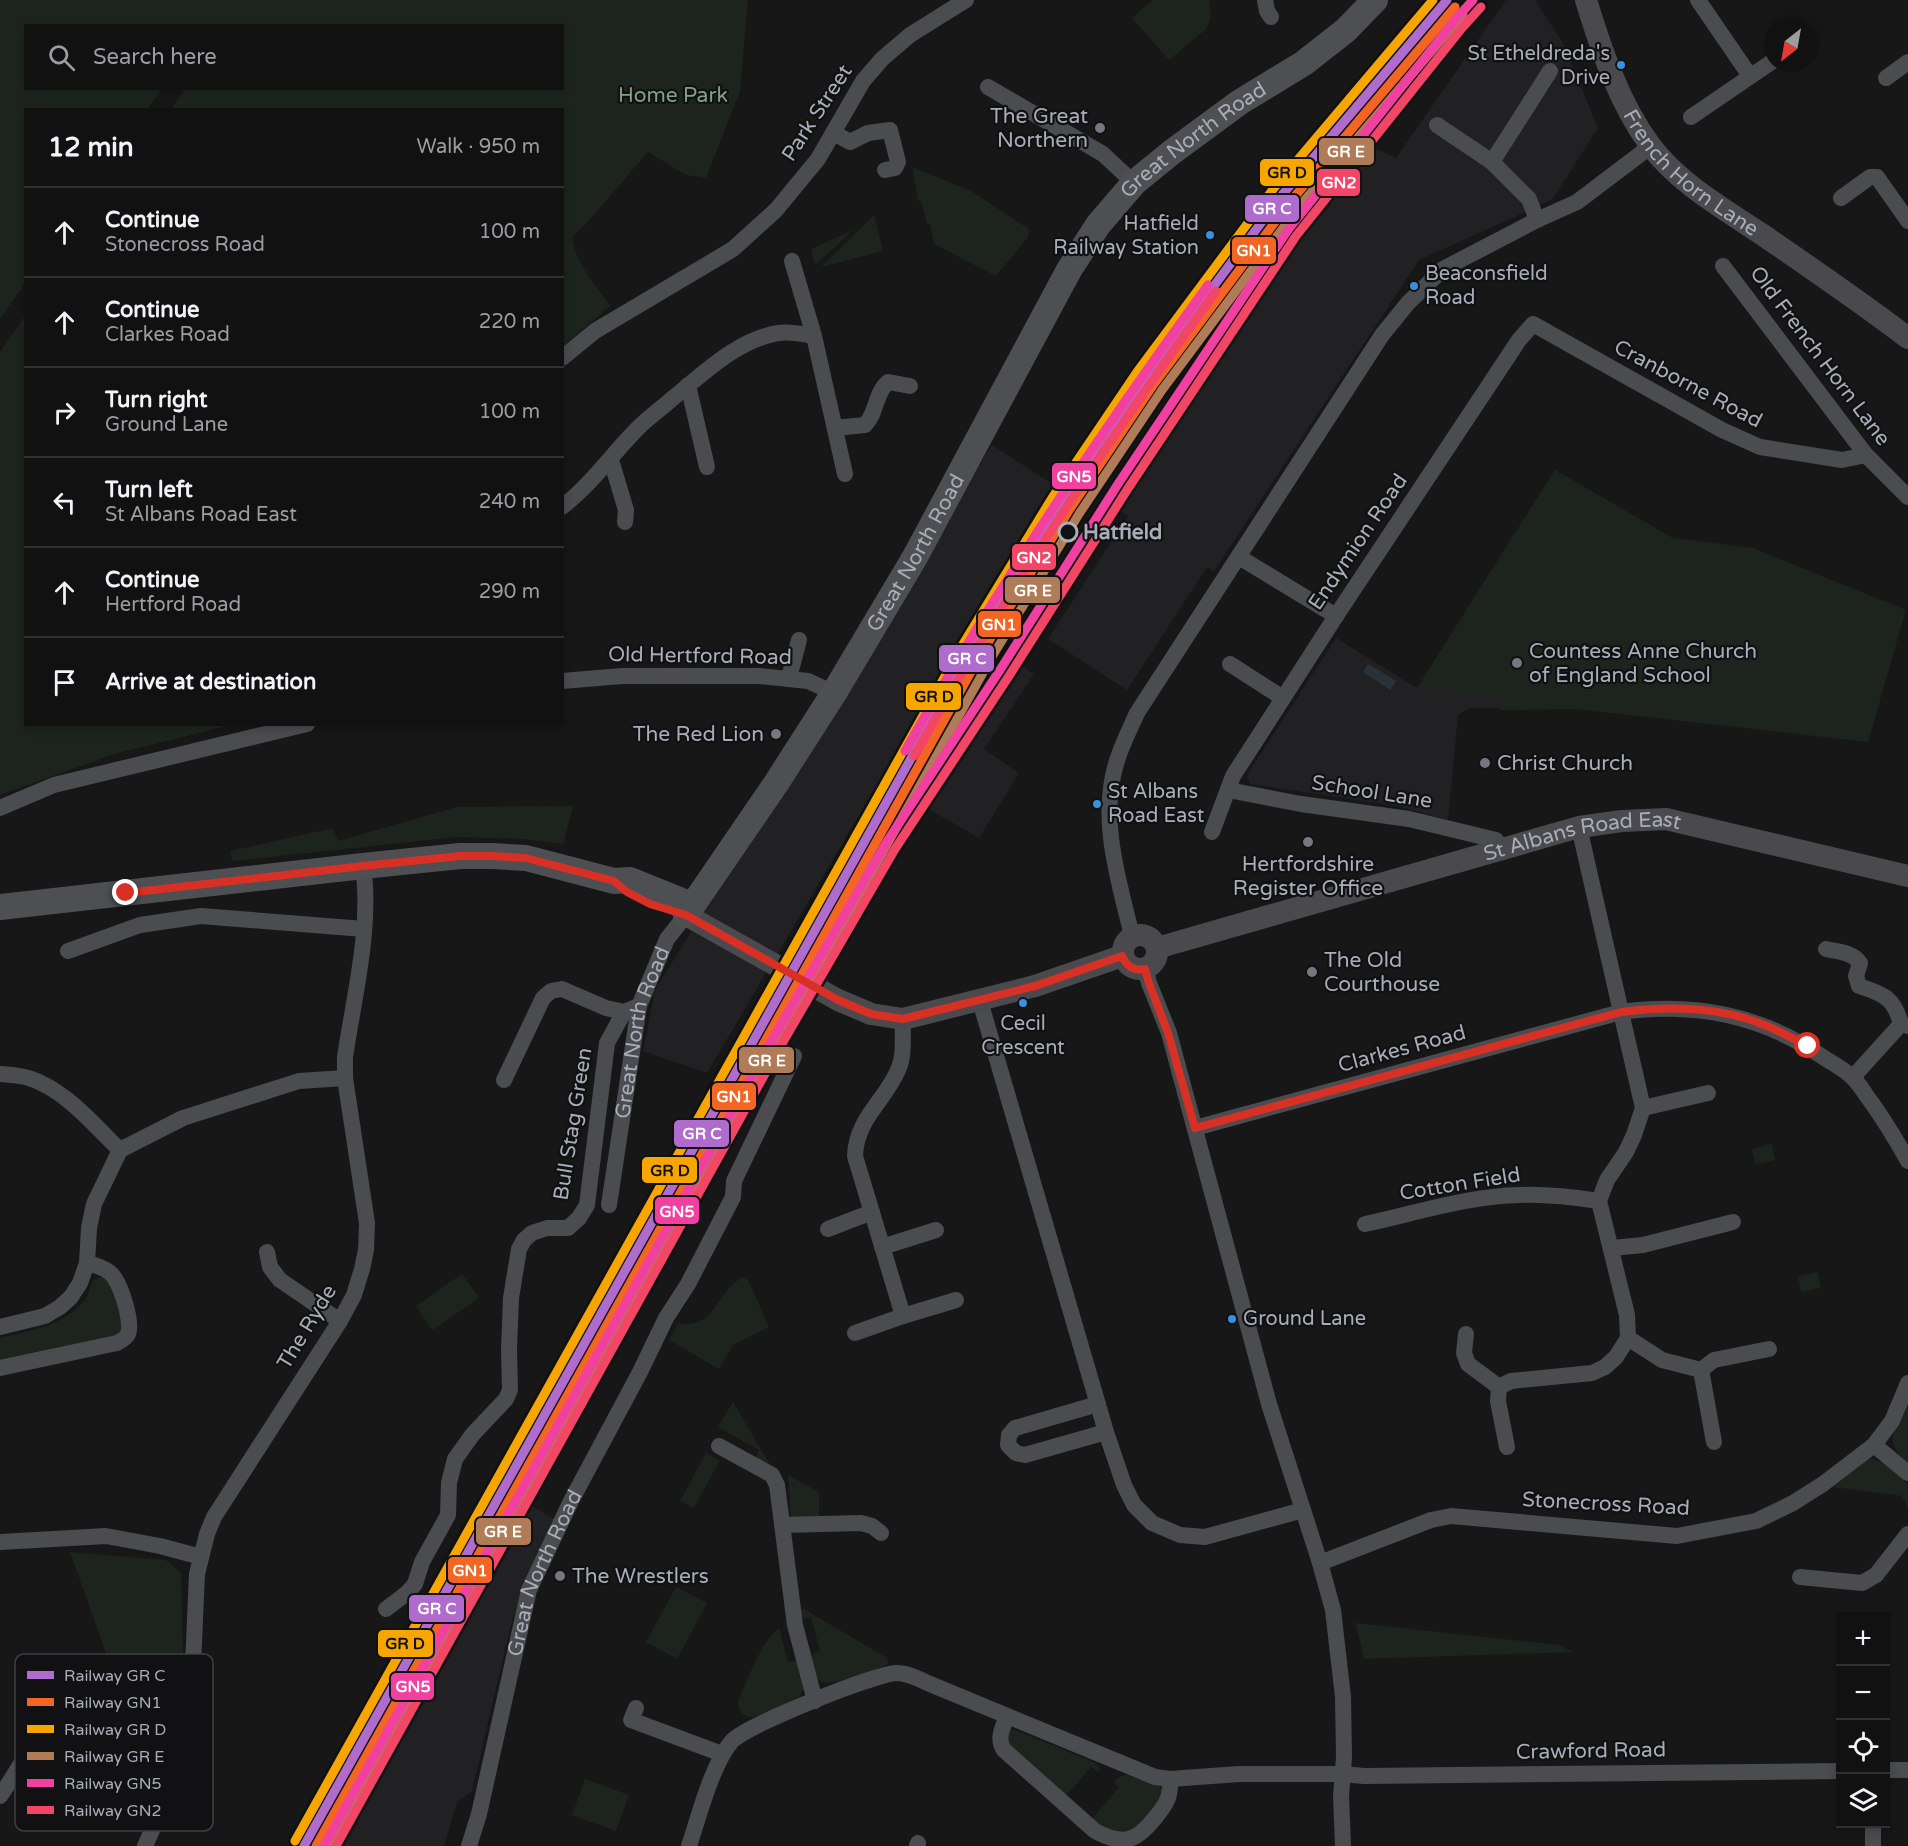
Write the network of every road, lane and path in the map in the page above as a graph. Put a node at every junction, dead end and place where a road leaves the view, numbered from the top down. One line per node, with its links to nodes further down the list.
1 (966, 0): 15 (street, Park Street)
2 (1266, 0): 6 (street)
3 (1375, 0): 19 (main road, Great North Road)
4 (1586, 0): 16 (main road, French Horn Lane)
5 (1698, 0): 10 (street)
6 (1271, 17)
7 (1908, 62): 11 (street)
8 (1764, 67): 10 (street)
9 (1550, 71): 17 (street)
10 (1750, 76): 13 (street)
11 (1886, 78)
12 (988, 87): 19 (street)
13 (1692, 117)
14 (1437, 125): 17 (street)
15 (834, 133): 18 (street); 30 (street, Park Street)
16 (1651, 146): 21 (street); 25 (main road, French Horn Lane)
17 (1492, 162): 21 (street)
18 (885, 170)
19 (1134, 183): 47 (main road, Great North Road)
20 (1841, 198): 22 (street)
21 (1537, 220): 41 (street)
22 (1908, 221)
23 (792, 261): 27 (street)
24 (1724, 266): 34 (street, Old French Horn Lane)
25 (1856, 298): 28 (main road, French Horn Lane); 29 (main road, French Horn Lane)
26 (1533, 324): 34 (street, Cranborne Road); 42 (street, Endymion Road)
27 (814, 336): 31 (street); 33 (street)
28 (1908, 338)
29 (1908, 349)
30 (564, 356)
31 (688, 385): 35 (street); 36 (street)
32 (910, 386): 33 (street)
33 (835, 428): 37 (street)
34 (1866, 455): 38 (street, Old French Horn Lane)
35 (611, 460): 39 (street); 40 (street)
36 (706, 467)
37 (844, 474)
38 (1908, 497)
39 (564, 505)
40 (625, 522)
41 (1239, 557): 42 (street); 60 (street)
42 (1336, 616): 48 (street, Endymion Road)
43 (799, 640): 45 (street)
44 (1230, 664): 48 (street)
45 (789, 678): 46 (street, Old Hertford Road); 47 (street, Old Hertford Road)
46 (564, 681)
47 (834, 693): 58 (main road, Great North Road)
48 (1283, 698): 50 (street, Endymion Road)
49 (299, 726): 51 (street)
50 (1228, 790): 53 (street, Endymion Road); 54 (street, School Lane)
51 (0, 808)
52 (1579, 827): 54 (main road, St Albans Road East); 56 (main road, St Albans Road East); 67 (street)
53 (1212, 832)
54 (1503, 850): 61 (main road, St Albans Road East)
55 (363, 866): 57 (main road); 58 (main road); 59 (street, The Ryde)
56 (1908, 876)
57 (0, 907)
58 (686, 915): 66 (street, Great North Road); 68 (main road)
59 (364, 929): 63 (street); 73 (street, The Ryde)
60 (1127, 946): 61 (main road); 64 (main road); 65 (main road)
61 (1157, 948): 64 (main road)
62 (1826, 949): 69 (street)
63 (68, 951)
64 (1145, 969): 77 (street)
65 (980, 1001): 68 (main road); 103 (street)
66 (632, 1009): 74 (street); 81 (street, Great North Road); 118 (street, Bull Stag Green)
67 (1621, 1012): 72 (street); 76 (street); 77 (street, Clarkes Road)
68 (903, 1019): 82 (street)
69 (1904, 1025): 72 (street)
70 (794, 1056): 134 (street, Great North Road)
71 (0, 1074): 78 (street)
72 (1852, 1077): 79 (street)
73 (345, 1078): 78 (street); 93 (street, The Ryde)
74 (504, 1080)
75 (1708, 1094): 76 (street)
76 (1643, 1108): 80 (street)
77 (1195, 1128): 110 (street)
78 (120, 1150): 90 (street)
79 (1908, 1161)
80 (1599, 1201): 84 (street, Cotton Field); 88 (street)
81 (609, 1205)
82 (872, 1212): 85 (street); 87 (street)
83 (1733, 1222): 88 (street)
84 (1365, 1224)
85 (828, 1229)
86 (936, 1230): 87 (street)
87 (882, 1247): 92 (street)
88 (1612, 1248): 97 (street)
89 (267, 1252): 93 (street)
90 (87, 1263): 94 (street); 99 (street)
91 (956, 1300): 92 (street)
92 (903, 1316): 95 (street)
93 (340, 1321): 115 (street, The Ryde)
94 (0, 1327)
95 (855, 1333)
96 (1466, 1334): 102 (street)
97 (1628, 1338): 100 (street); 102 (street)
98 (1769, 1349): 100 (street)
99 (0, 1368)
100 (1701, 1370): 105 (street)
101 (1908, 1383): 106 (street, Stonecross Road)
102 (1499, 1387): 108 (street)
103 (1098, 1404): 104 (street); 104 (street)
104 (1106, 1432): 110 (street)
105 (1714, 1442)
106 (1874, 1445): 109 (street); 116 (street, Stonecross Road)
107 (719, 1446): 111 (street)
108 (1507, 1447)
109 (1908, 1473)
110 (1303, 1510): 116 (street)
111 (782, 1525): 112 (street); 120 (street)
112 (881, 1533)
113 (1908, 1534): 117 (street)
114 (0, 1542): 115 (street)
115 (201, 1557): 119 (street, The Ryde)
116 (1320, 1563): 127 (street)
117 (1800, 1577)
118 (386, 1609)
119 (194, 1654)
120 (815, 1701): 122 (street, Crawford Road); 123 (street, Crawford Road)
121 (636, 1708): 123 (street)
122 (1007, 1716): 129 (street, Crawford Road); 129 (street)
123 (722, 1754): 135 (street)
124 (1890, 1770): 125 (street)
125 (1908, 1770)
126 (1836, 1771): 127 (street, Crawford Road)
127 (1343, 1774): 129 (street, Crawford Road); 136 (street)
128 (15, 1775): 130 (street)
129 (1170, 1779)
130 (0, 1796)
131 (1873, 1828): 137 (street)
132 (152, 1831): 133 (street, The Ryde)
133 (145, 1846)
134 (469, 1846)
135 (689, 1846)
136 (1343, 1846)
137 (1873, 1846)

